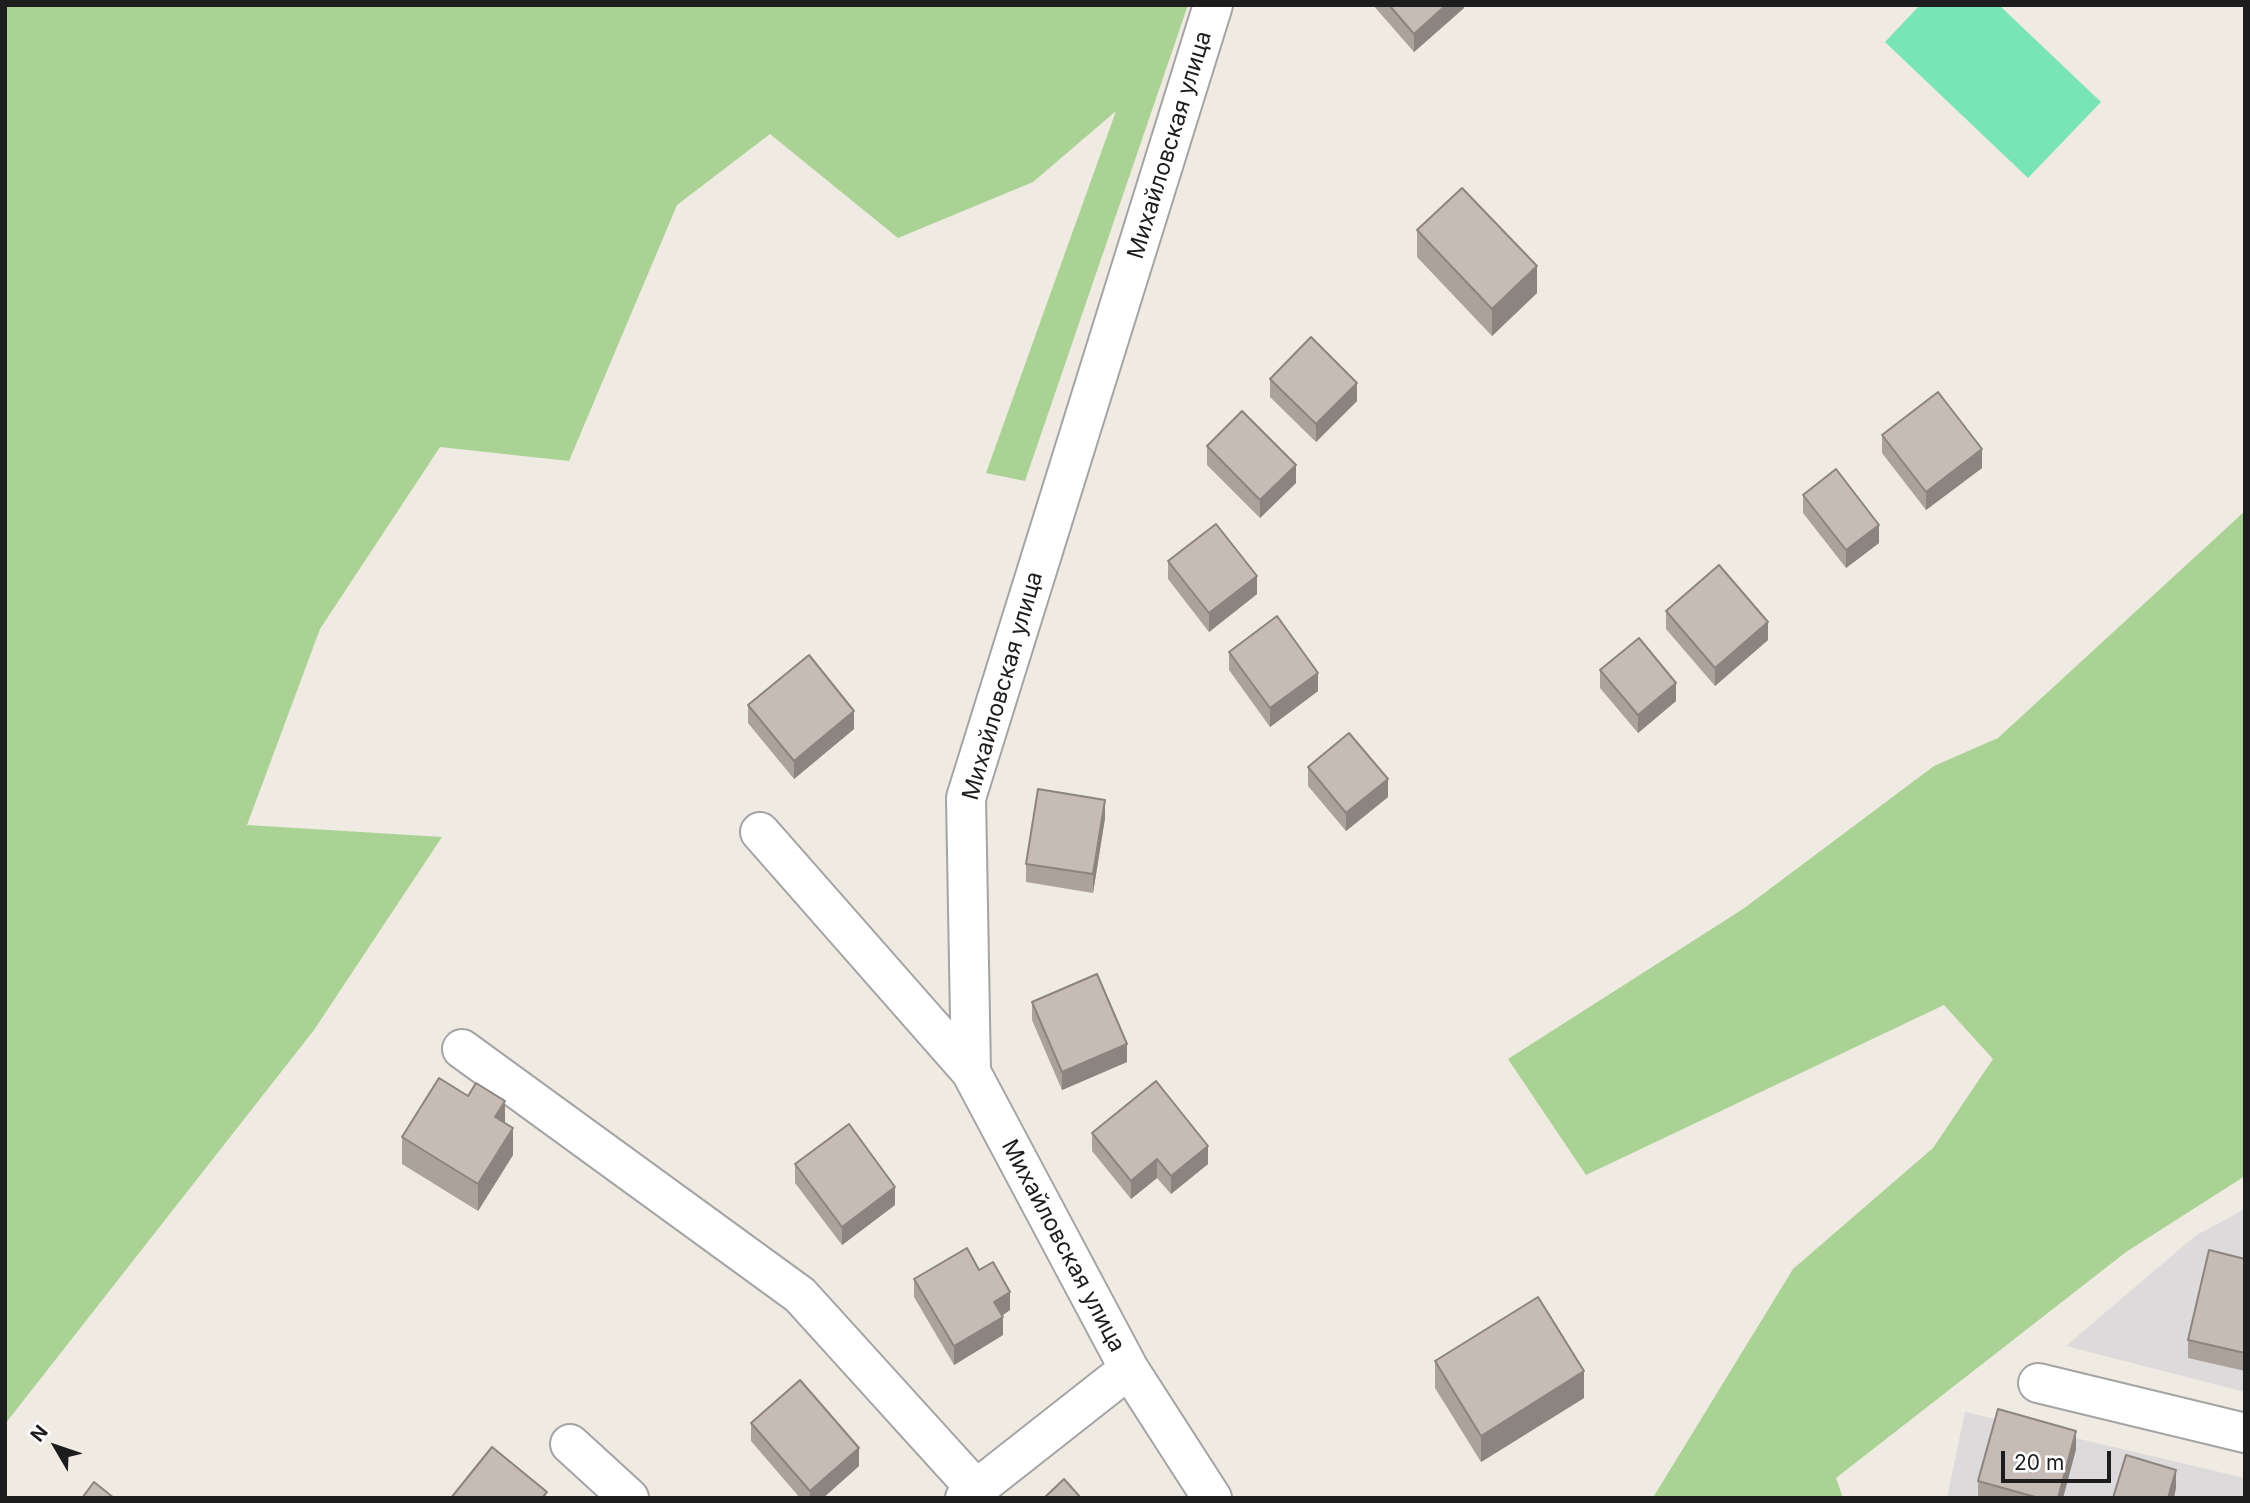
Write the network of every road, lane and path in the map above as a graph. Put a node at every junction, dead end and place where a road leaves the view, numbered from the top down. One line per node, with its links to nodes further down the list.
1 (1213, 5): 4 (street, Михайловская улица)
2 (760, 832): 4 (street)
3 (462, 1049): 9 (street)
4 (971, 1072): 5 (street, Михайловская улица)
5 (1129, 1368): 9 (street); 11 (street, Михайловская улица)
6 (2038, 1383): 7 (street)
7 (2245, 1433)
8 (570, 1444): 10 (street)
9 (971, 1493)
10 (629, 1498)
11 (1212, 1498)

